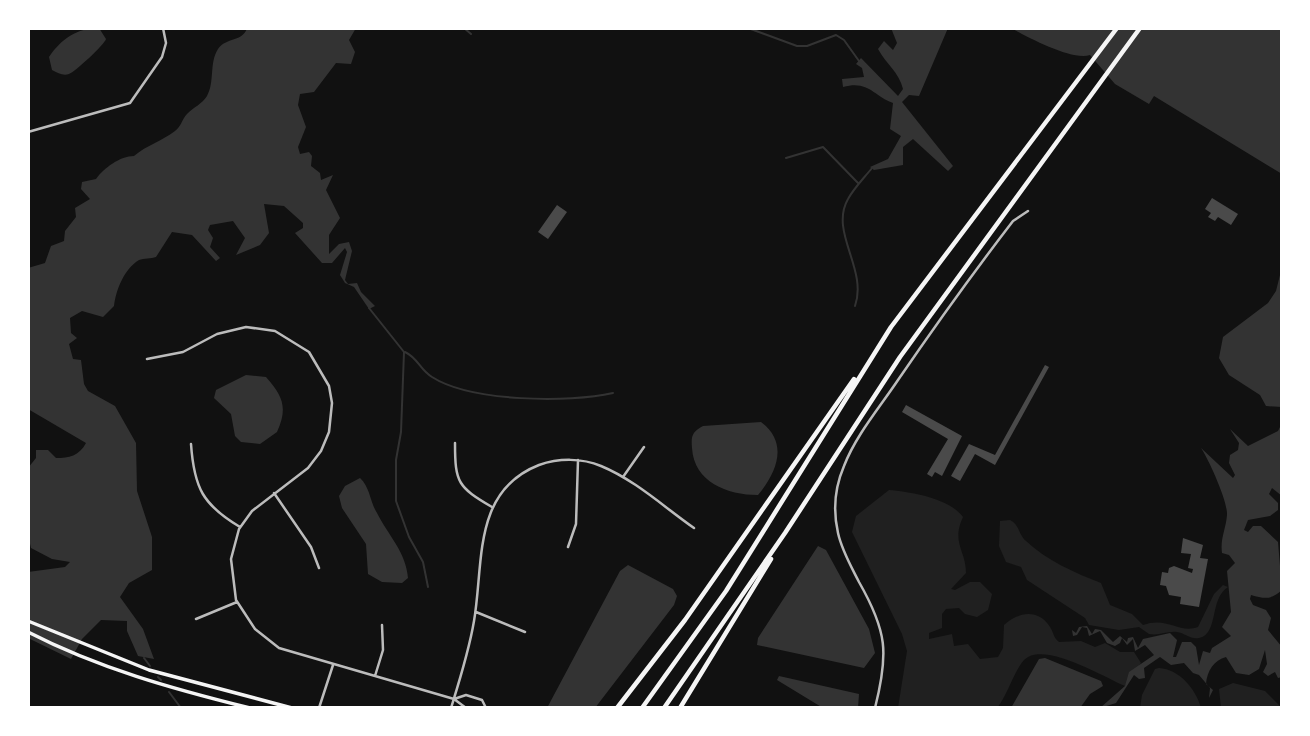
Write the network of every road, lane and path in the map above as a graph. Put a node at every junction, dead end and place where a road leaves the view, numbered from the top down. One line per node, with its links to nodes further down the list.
1 (163, 28): 4 (street)
2 (1117, 28): 7 (highway)
3 (1140, 28): 17 (highway)
4 (28, 132)
5 (1028, 211): 40 (street)
6 (147, 359): 13 (street)
7 (833, 413): 36 (highway); 37 (highway)
8 (455, 443): 14 (street)
9 (191, 444): 15 (street)
10 (644, 447): 12 (street)
11 (578, 460): 12 (street); 14 (street); 18 (street)
12 (623, 477): 16 (street)
13 (274, 494): 15 (street); 19 (street)
14 (492, 507): 21 (street)
15 (240, 527): 20 (street)
16 (694, 528)
17 (785, 533): 38 (highway); 39 (highway)
18 (568, 547)
19 (319, 568)
20 (237, 602): 22 (street); 27 (street)
21 (476, 612): 26 (street); 29 (street)
22 (196, 619)
23 (28, 621): 31 (main road)
24 (382, 625): 28 (street)
25 (28, 632): 30 (main road)
26 (525, 632)
27 (332, 665): 28 (street); 32 (street)
28 (375, 676): 29 (street)
29 (454, 699): 33 (street); 34 (street); 35 (street)
30 (250, 708)
31 (292, 708)
32 (319, 708)
33 (452, 708)
34 (466, 708)
35 (486, 708)
36 (617, 708)
37 (642, 708)
38 (664, 708)
39 (680, 708)
40 (875, 708)

